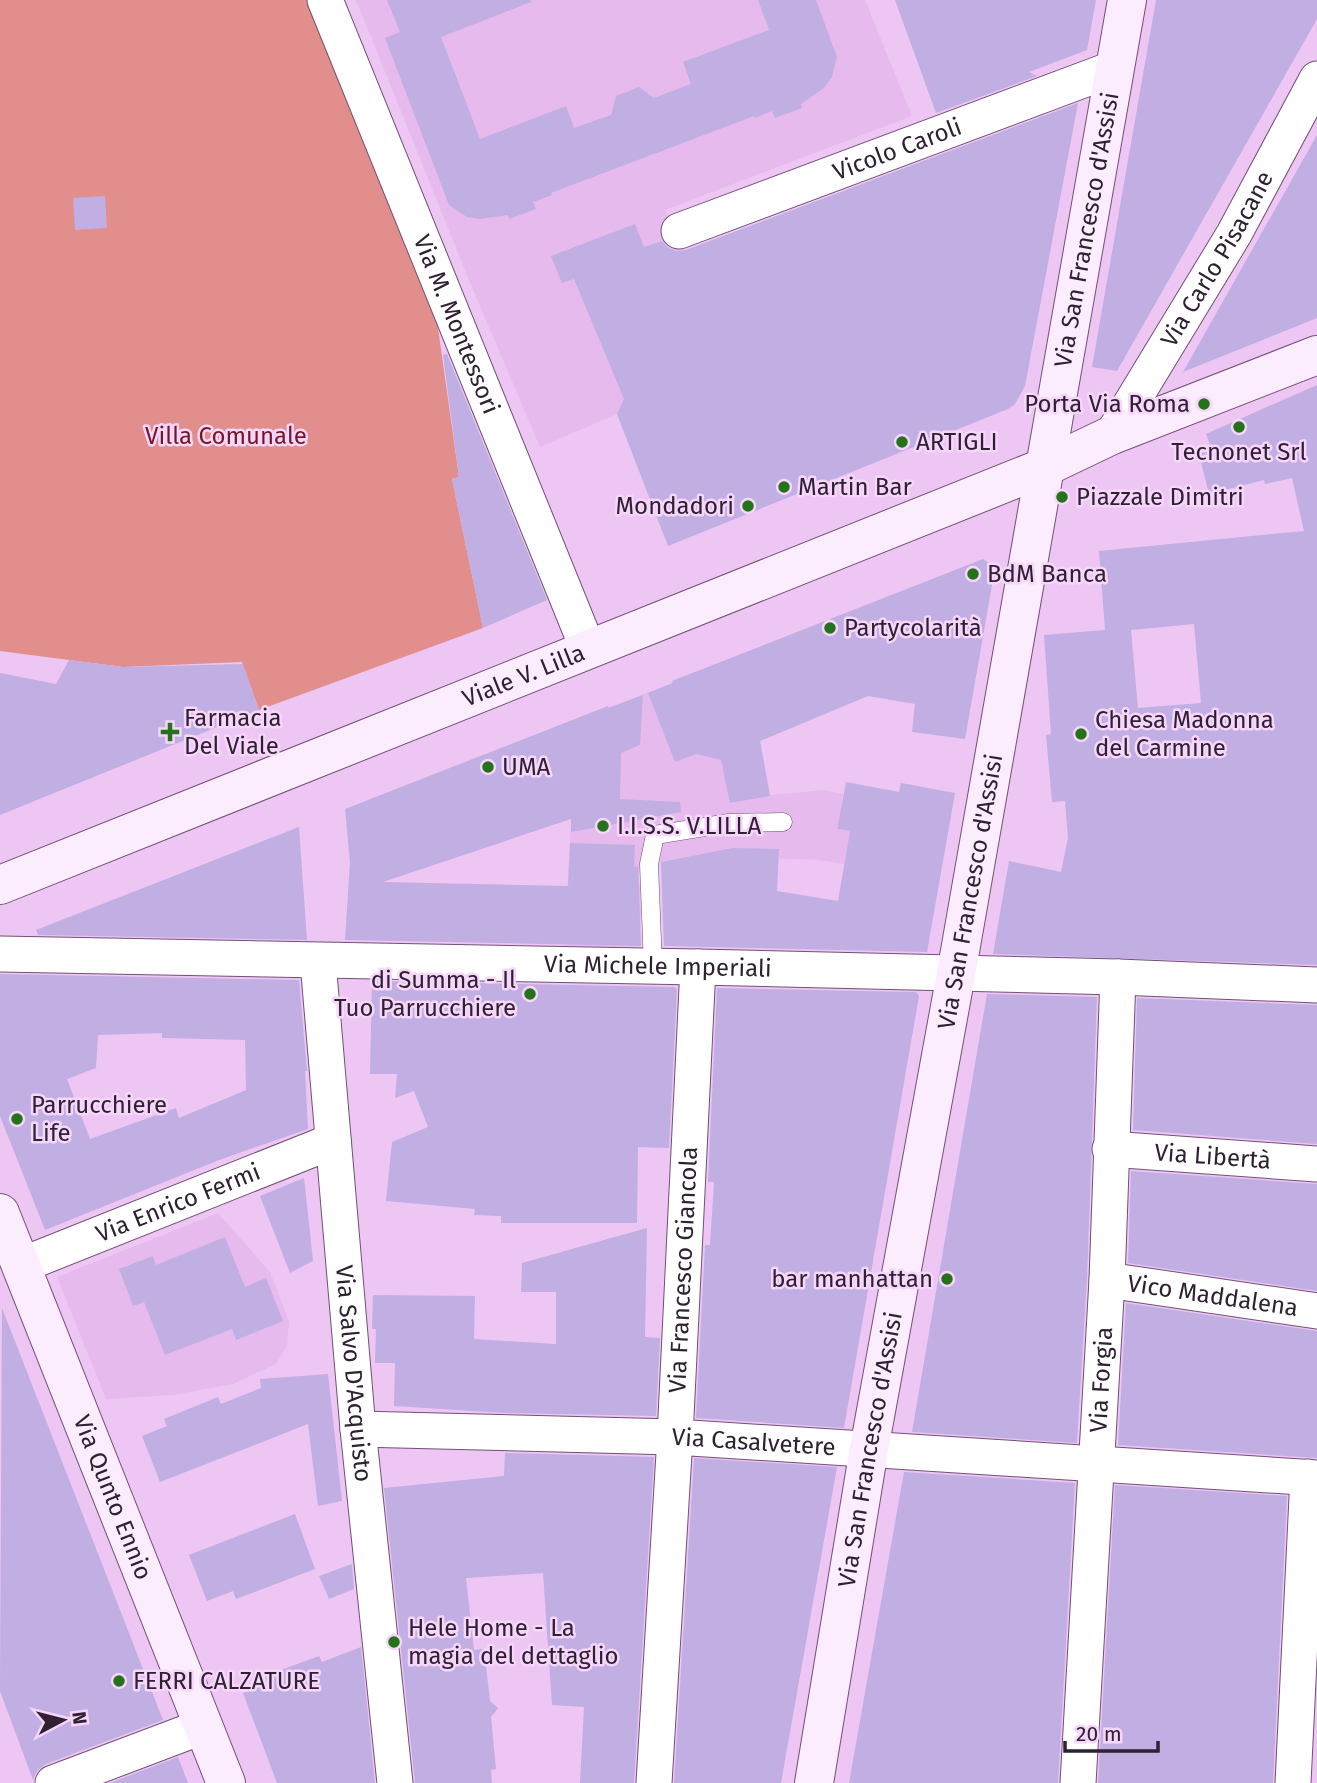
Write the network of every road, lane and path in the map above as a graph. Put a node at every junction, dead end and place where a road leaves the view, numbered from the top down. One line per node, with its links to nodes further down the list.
1 (325, 0): 9 (street, Via M. Montessori)
2 (1127, 0): 3 (street, Via San Francesco d'Assisi)
3 (1115, 68): 5 (street, Vicolo Caroli); 8 (street, Via San Francesco d'Assisi)
4 (1317, 79): 7 (street, Via Carlo Pisacane)
5 (679, 231)
6 (1317, 355): 7 (street, Viale V. Lilla)
7 (1112, 435): 8 (street, Viale V. Lilla)
8 (1045, 467): 9 (street, Viale V. Lilla); 16 (street, Via San Francesco d'Assisi)
9 (588, 649): 11 (street, Viale V. Lilla)
10 (783, 822): 14 (lane)
11 (0, 885)
12 (0, 954): 13 (street, Via Michele Imperiali)
13 (318, 962): 14 (street, Via Michele Imperiali); 19 (street, Via Salvo D'Acquisto)
14 (653, 966): 15 (street, Via Michele Imperiali)
15 (698, 967): 16 (street, Via Michele Imperiali); 27 (street, Via Francesco Giancola)
16 (956, 974): 17 (street, Via Michele Imperiali); 28 (street, Via San Francesco d'Assisi)
17 (1118, 977): 18 (street, Via Michele Imperiali); 20 (street, Via Forgia)
18 (1317, 985)
19 (333, 1142): 23 (street, Via Enrico Fermi); 26 (street, Via Salvo D'Acquisto)
20 (1110, 1149): 21 (street, Via Libertà); 24 (street, Via Forgia)
21 (1317, 1164)
22 (0, 1213): 23 (street, Via Qunto Ennio)
23 (22, 1265): 31 (street, Via Qunto Ennio)
24 (1107, 1280): 25 (street, Vico Maddalena); 29 (street, Via Forgia)
25 (1317, 1311)
26 (358, 1429): 27 (street, Via Casalvetere); 34 (street, Via Salvo D'Acquisto)
27 (675, 1437): 28 (street, Via Casalvetere); 35 (street, Via Francesco Giancola)
28 (869, 1449): 29 (street, Via Casalvetere); 36 (street, Via San Francesco d'Assisi)
29 (1096, 1464): 30 (street, Via Casalvetere); 37 (street, Via Forgia)
30 (1313, 1478): 38 (street)
31 (204, 1726): 32 (street); 33 (street, Via Qunto Ennio)
32 (53, 1783)
33 (226, 1783)
34 (396, 1783)
35 (654, 1783)
36 (814, 1783)
37 (1078, 1783)
38 (1293, 1783)

